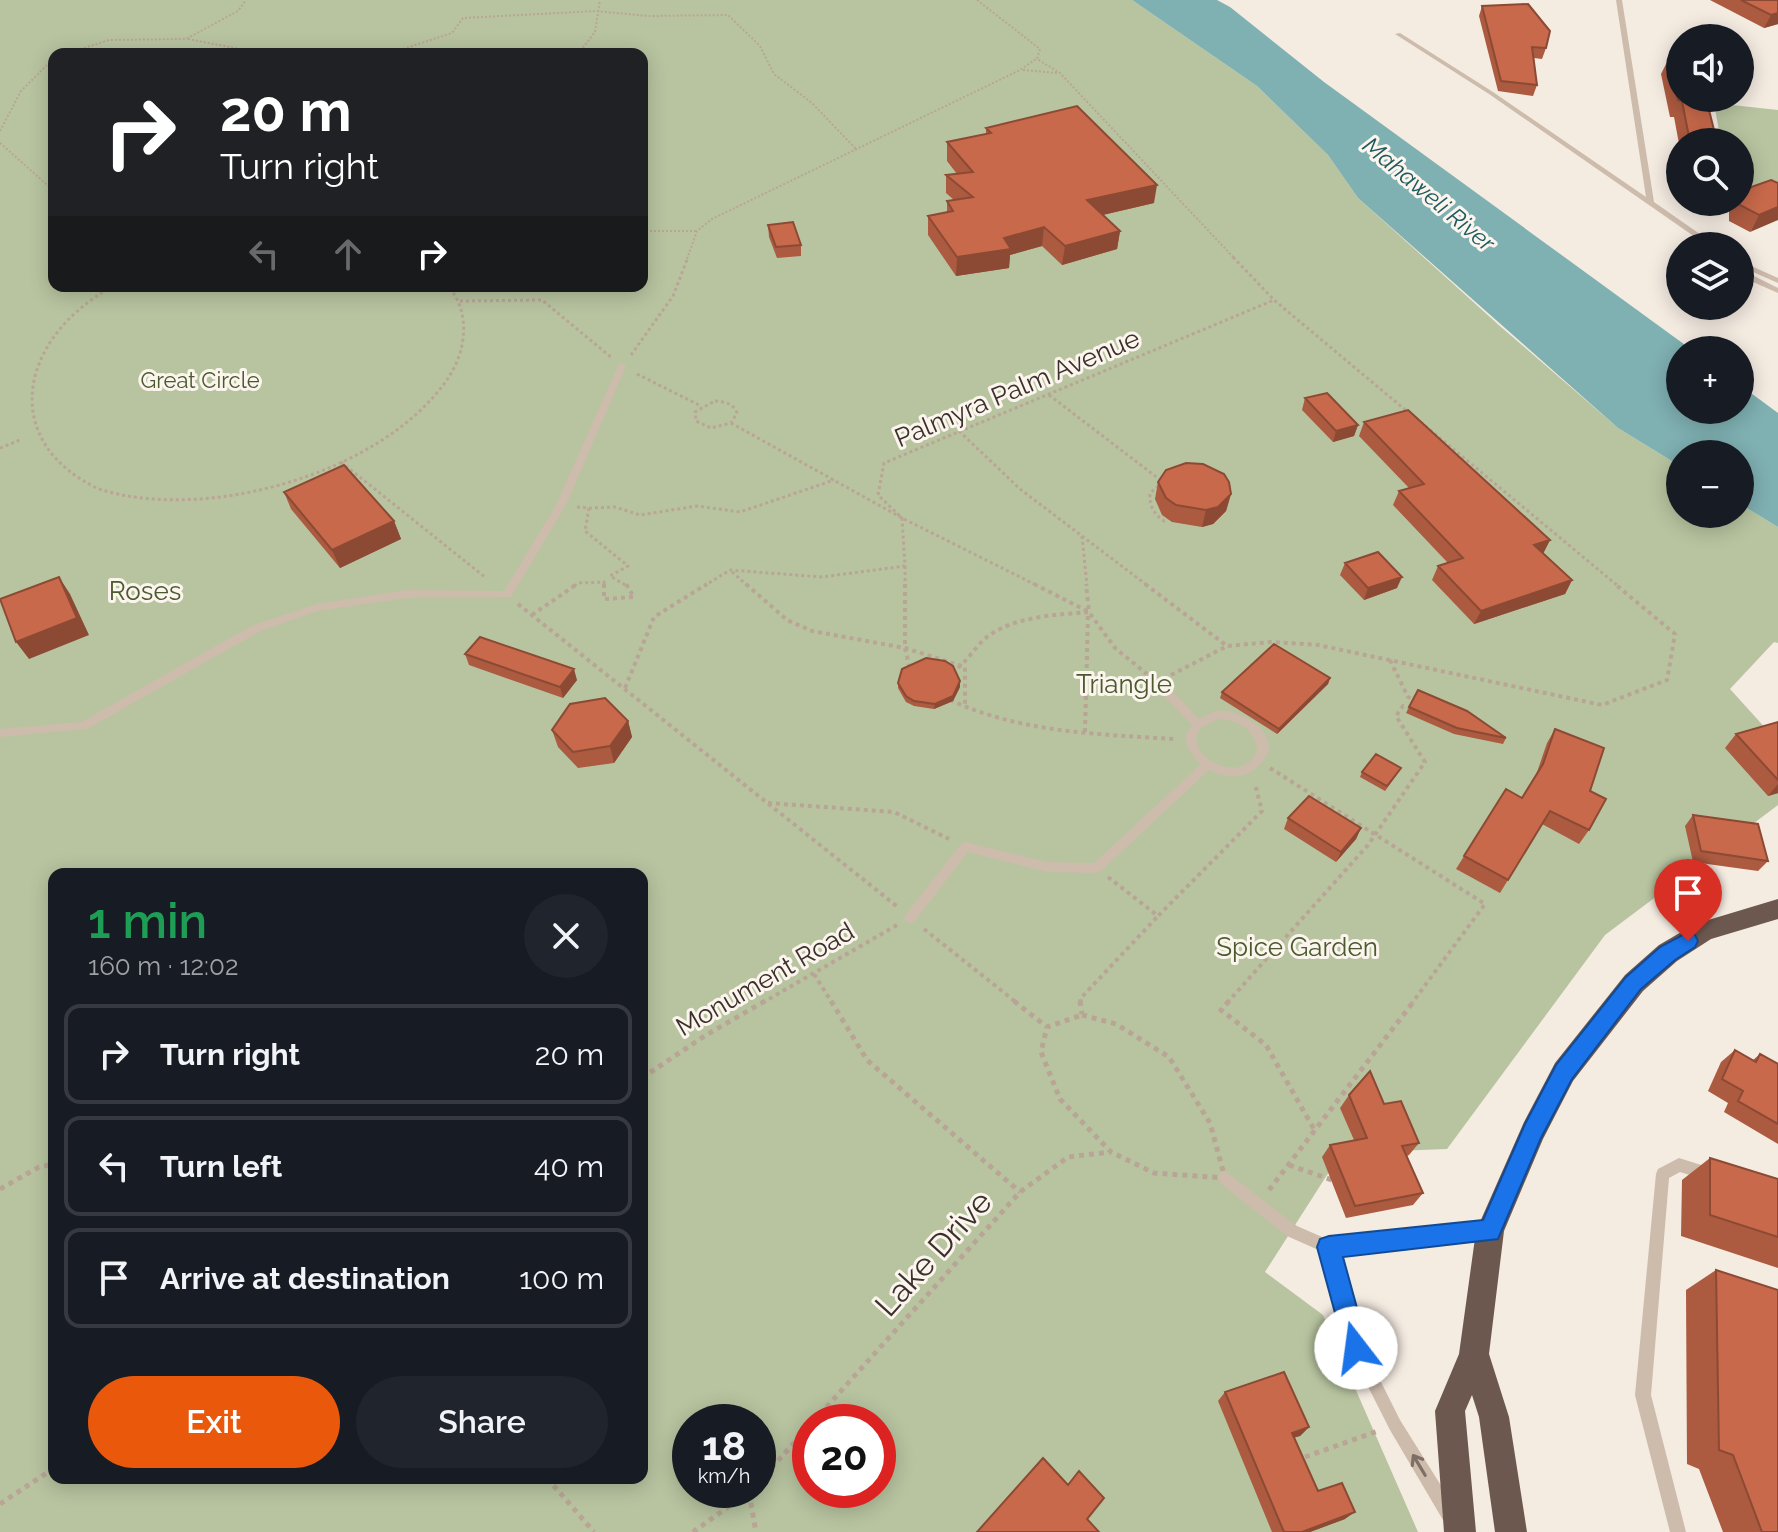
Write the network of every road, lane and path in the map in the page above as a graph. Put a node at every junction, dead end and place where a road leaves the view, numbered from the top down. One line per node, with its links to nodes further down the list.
1 (246, 0): 7 (path)
2 (600, 0): 5 (path)
3 (977, 0): 12 (path)
4 (1619, 0): 20 (lane)
5 (596, 11): 10 (path); 11 (path); 18 (path)
6 (1398, 34): 20 (lane)
7 (186, 39): 8 (path); 9 (path)
8 (84, 48)
9 (234, 48)
10 (406, 48)
11 (583, 48)
12 (1037, 59): 14 (path); 15 (path)
13 (48, 64): 16 (path)
14 (1020, 70): 15 (path); 18 (path)
15 (1060, 73): 30 (path)
16 (0, 131)
17 (0, 143): 19 (path)
18 (856, 149): 22 (path)
19 (48, 186)
20 (1651, 204): 23 (lane)
21 (648, 231): 22 (path)
22 (697, 231): 33 (path)
23 (1692, 232)
24 (1754, 271): 26 (lane)
25 (1754, 279): 27 (lane)
26 (1778, 281)
27 (1778, 291)
28 (102, 292): 32 (path)
29 (454, 292): 31 (path)
30 (1274, 300): 34 (path, Palmyra Palm Avenue); 55 (path)
31 (460, 301): 33 (path); 40 (path)
32 (50, 329)
33 (622, 366): 35 (path); 43 (lane)
34 (1048, 394): 38 (path, Palmyra Palm Avenue); 45 (path)
35 (701, 406): 36 (path); 36 (path)
36 (731, 423): 42 (path)
37 (18, 428): 39 (path)
38 (959, 431): 46 (path, Palmyra Palm Avenue); 47 (path)
39 (0, 448)
40 (341, 462): 41 (path); 50 (path)
41 (63, 474)
42 (834, 480): 44 (path); 46 (path)
43 (561, 505): 44 (path); 50 (lane)
44 (589, 508): 52 (path)
45 (1166, 510)
46 (902, 518): 48 (path); 51 (path)
47 (1082, 536): 51 (path); 53 (path)
48 (905, 566): 49 (path); 54 (path)
49 (730, 570): 54 (path); 60 (path)
50 (507, 595): 52 (path); 69 (lane)
51 (1089, 612): 56 (path); 59 (path); 68 (path)
52 (532, 615): 60 (path)
53 (1227, 646): 55 (path); 59 (path)
54 (905, 648): 56 (path); 57 (path)
55 (1390, 660): 62 (path)
56 (965, 667): 58 (path); 65 (path)
57 (920, 670)
58 (951, 681)
59 (1157, 682): 67 (lane)
60 (625, 689): 73 (path)
61 (952, 693): 65 (path)
62 (1408, 697): 63 (path); 64 (path)
63 (1425, 704)
64 (1403, 706): 66 (path); 83 (path)
65 (965, 707): 68 (path)
66 (1421, 713)
67 (1197, 723): 70 (lane); 71 (lane)
68 (1085, 732): 70 (path)
69 (0, 733)
70 (1190, 740): 72 (lane)
71 (1255, 764): 72 (lane); 77 (path); 83 (path)
72 (1207, 765): 75 (lane)
73 (767, 803): 74 (path); 78 (path)
74 (965, 847): 75 (lane); 78 (lane)
75 (1097, 868): 77 (path)
76 (1778, 909): 93 (highway)
77 (1158, 916): 80 (path)
78 (910, 918): 79 (path, Monument Road); 81 (path)
79 (814, 974): 82 (path, Monument Road); 91 (path)
80 (1082, 1015): 81 (path); 87 (path)
81 (1047, 1027): 84 (path)
82 (648, 1074)
83 (1315, 1131): 86 (path)
84 (1111, 1152): 87 (path); 91 (path, Lake Drive)
85 (48, 1165): 90 (path)
86 (1289, 1165): 89 (path); 92 (path)
87 (1225, 1178): 92 (lane)
88 (1721, 1178): 111 (lane)
89 (1346, 1180)
90 (0, 1189)
91 (1020, 1192): 96 (path, Lake Drive)
92 (1258, 1204): 94 (lane)
93 (1490, 1231): 94 (lane); 95 (highway)
94 (1329, 1247): 97 (lane)
95 (1474, 1354): 109 (highway); 110 (highway)
96 (829, 1404)
97 (1395, 1425): 99 (path); 109 (lane, one-way to 97)
98 (792, 1445): 100 (path, Lake Drive)
99 (1305, 1457)
100 (776, 1463)
101 (48, 1472): 103 (path)
102 (552, 1484): 106 (path)
103 (0, 1504)
104 (727, 1508): 107 (path)
105 (752, 1508): 108 (path)
106 (594, 1532)
107 (693, 1532)
108 (756, 1532)
109 (1460, 1532)
110 (1511, 1532)
111 (1678, 1532)

